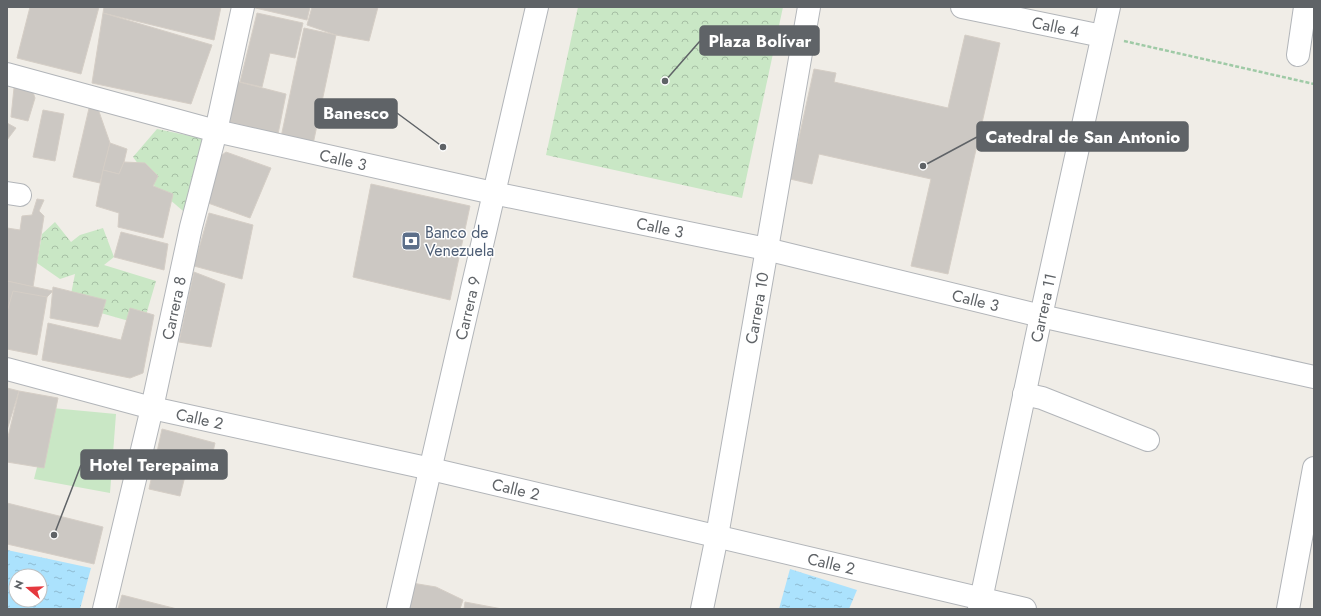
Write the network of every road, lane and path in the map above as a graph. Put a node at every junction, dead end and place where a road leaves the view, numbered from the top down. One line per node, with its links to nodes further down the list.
1 (243, 7): 11 (street, Carrera 8)
2 (536, 7): 12 (street, Carrera 9)
3 (809, 7): 13 (street, Carrera 10)
4 (962, 7): 7 (street, Calle 4)
5 (1109, 7): 7 (street, Carrera 11)
6 (1305, 7): 8 (street)
7 (1102, 36): 10 (path); 14 (street, Carrera 11)
8 (1298, 55)
9 (7, 74): 11 (street, Calle 3)
10 (1314, 84)
11 (216, 131): 12 (street, Calle 3); 18 (street, Carrera 8)
12 (493, 193): 13 (street, Calle 3); 21 (street, Carrera 9)
13 (766, 250): 14 (street, Calle 3); 22 (street, Carrera 10)
14 (1041, 316): 16 (street, Calle 3); 17 (street, Carrera 11)
15 (7, 369): 18 (street, Calle 2)
16 (1314, 377)
17 (1024, 394): 19 (street); 23 (street, Carrera 11)
18 (152, 408): 21 (street, Calle 2); 24 (street, Carrera 8)
19 (1148, 440)
20 (1314, 468): 28 (street)
21 (431, 469): 22 (street, Calle 2); 25 (street, Carrera 9)
22 (716, 536): 23 (street, Calle 2); 26 (street, Carrera 10)
23 (980, 604): 27 (street, Calle 2)
24 (104, 609)
25 (398, 609)
26 (702, 609)
27 (1025, 609)
28 (1288, 609)

